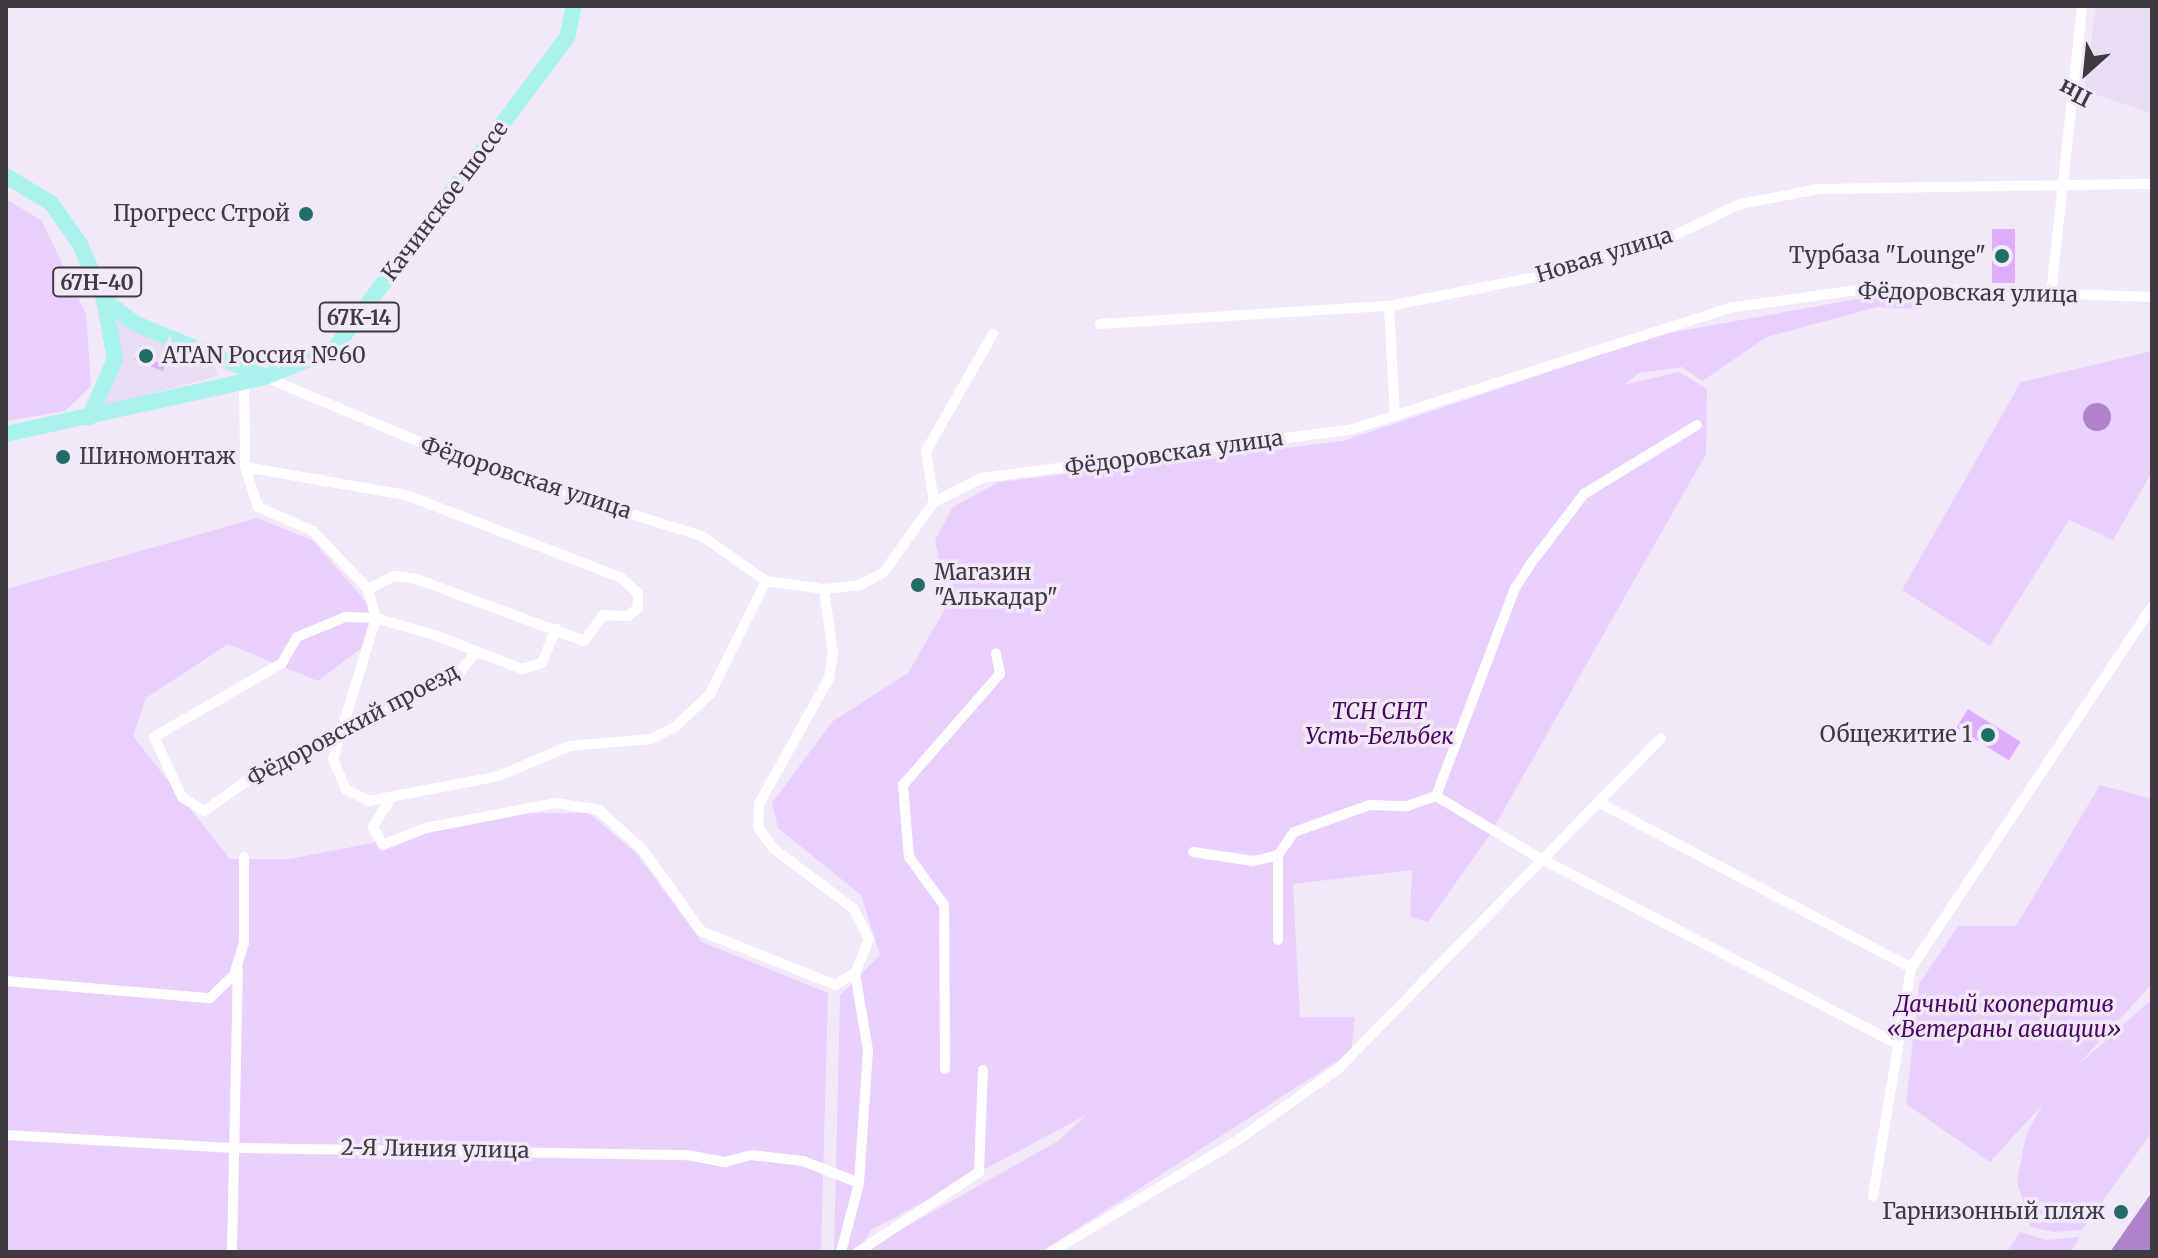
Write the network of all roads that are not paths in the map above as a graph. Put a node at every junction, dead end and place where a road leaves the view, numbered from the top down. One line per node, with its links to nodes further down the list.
1 (574, 6): 12 (main road, Качинское шоссе / 67К-14)
2 (2082, 6): 5 (street)
3 (6, 176): 8 (main road, 67H-40)
4 (2152, 184): 5 (street, Новая улица)
5 (2060, 186): 6 (street); 9 (street, Новая улица)
6 (2051, 293): 7 (street, Фёдоровская улица); 14 (street, Фёдоровская улица)
7 (2152, 297)
8 (104, 300): 12 (main road, 67H-40); 15 (main road, 67H-40)
9 (1389, 306): 10 (street, Новая улица); 14 (street)
10 (1100, 324)
11 (993, 334): 19 (street)
12 (265, 377): 13 (main road, Качинское шоссе / 67К-14); 20 (street, Фёдоровская улица)
13 (244, 379): 15 (main road, Качинское шоссе / 67К-14); 18 (street)
14 (1395, 416): 19 (street, Фёдоровская улица)
15 (89, 418): 17 (main road, Качинское шоссе / 67К-14)
16 (1697, 425): 30 (street)
17 (6, 434)
18 (245, 467): 21 (street); 25 (street)
19 (934, 502): 22 (street, Фёдоровская улица)
20 (766, 581): 22 (street, Фёдоровская улица); 31 (street)
21 (368, 589): 24 (street); 25 (street)
22 (824, 589): 40 (street)
23 (2152, 606): 39 (street)
24 (376, 618): 26 (street); 28 (street); 28 (street, Фёдоровский проезд)
25 (556, 629): 26 (street)
26 (475, 653): 28 (street, Фёдоровский проезд)
27 (996, 653): 43 (street)
28 (340, 734): 31 (street)
29 (1661, 738): 32 (street)
30 (1436, 796): 34 (street); 36 (street)
31 (389, 801): 40 (street)
32 (1598, 802): 36 (street); 39 (street)
33 (1193, 852): 34 (street)
34 (1278, 855): 37 (street)
35 (244, 857): 38 (street)
36 (1549, 858): 42 (street); 52 (street)
37 (1278, 940)
38 (238, 964): 41 (street); 46 (street)
39 (1911, 968): 42 (street)
40 (855, 973): 47 (street)
41 (6, 981)
42 (1895, 1043): 48 (street)
43 (945, 1069)
44 (983, 1070): 51 (street)
45 (6, 1135): 46 (street, 2-Я Линия улица)
46 (234, 1148): 47 (street, 2-Я Линия улица); 49 (street)
47 (859, 1183): 50 (street)
48 (1873, 1196)
49 (232, 1252)
50 (841, 1252)
51 (858, 1252)
52 (1051, 1252)

